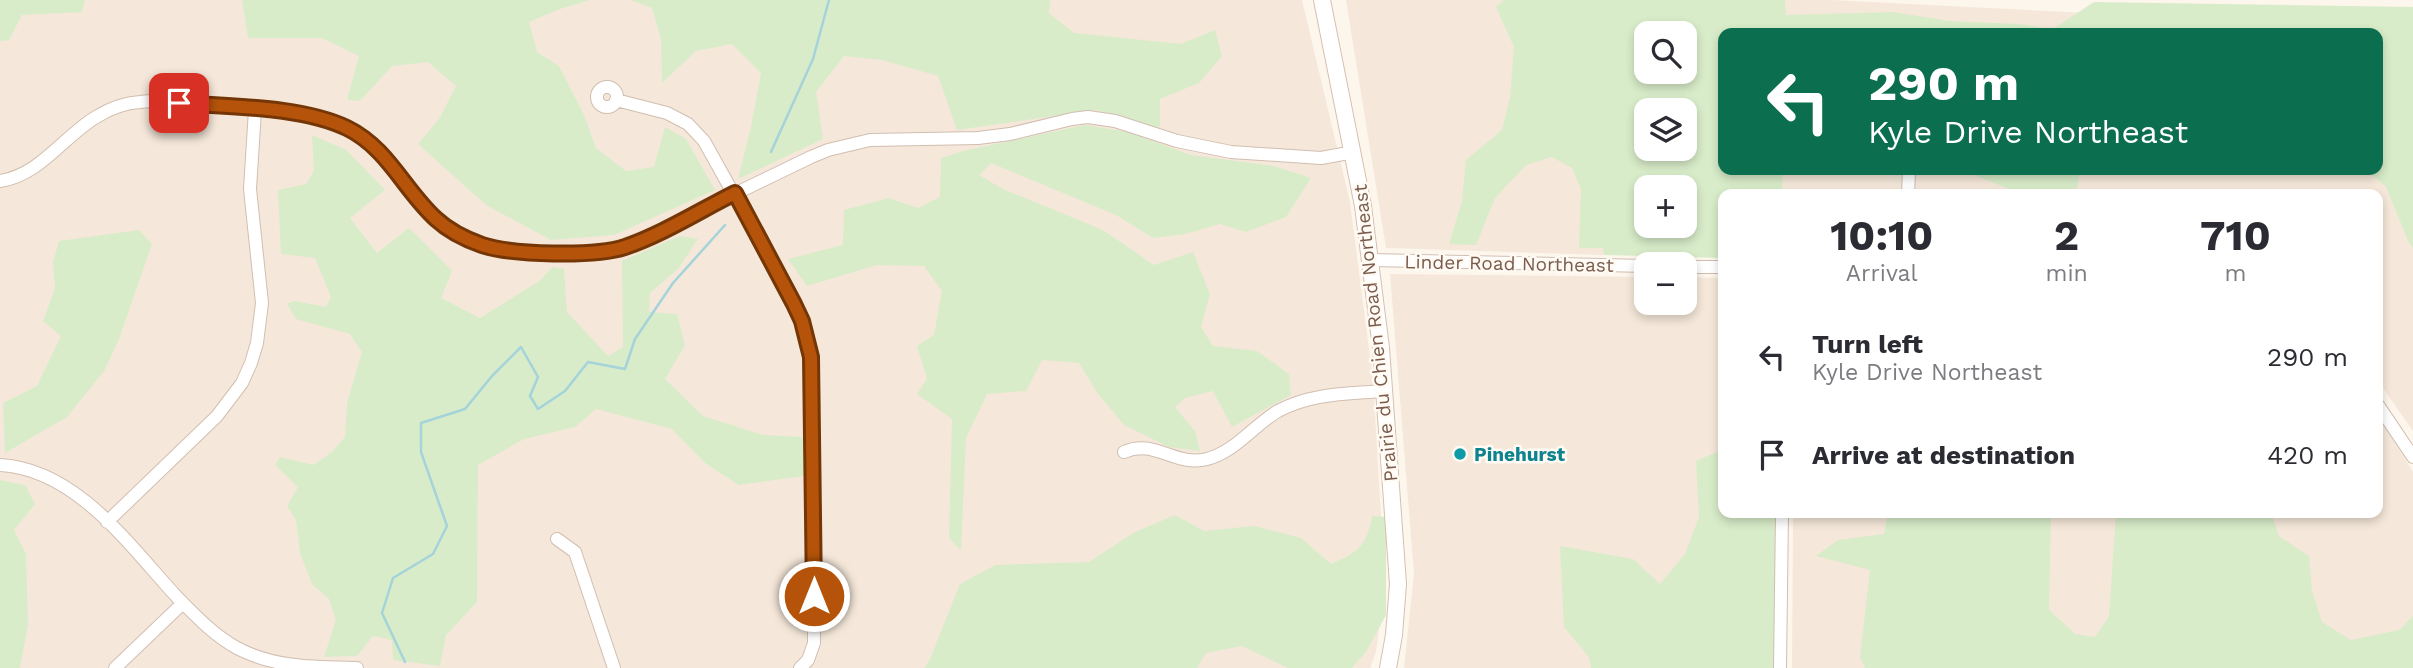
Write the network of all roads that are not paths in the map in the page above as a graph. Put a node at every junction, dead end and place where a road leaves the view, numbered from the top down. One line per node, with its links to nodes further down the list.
1 (1322, 0): 4 (street, Prairie du Chien Road Northeast)
2 (616, 100): 6 (street)
3 (255, 110): 5 (street); 6 (street); 17 (street)
4 (1354, 152): 6 (street); 7 (street, Prairie du Chien Road Northeast)
5 (0, 181)
6 (735, 193): 23 (street)
7 (1371, 260): 8 (street, Linder Road Northeast); 11 (street, Prairie du Chien Road Northeast)
8 (1634, 266)
9 (1697, 267): 10 (street)
10 (1718, 267)
11 (1383, 391): 13 (street); 24 (street, Prairie du Chien Road Northeast)
12 (2383, 412): 14 (street)
13 (1124, 452)
14 (2413, 457)
15 (0, 466): 17 (street)
16 (1782, 518): 25 (street)
17 (107, 522): 19 (street)
18 (557, 538): 22 (street)
19 (183, 603): 20 (street); 21 (street)
20 (116, 668)
21 (357, 668)
22 (614, 668)
23 (800, 668)
24 (1388, 668)
25 (1780, 668)

